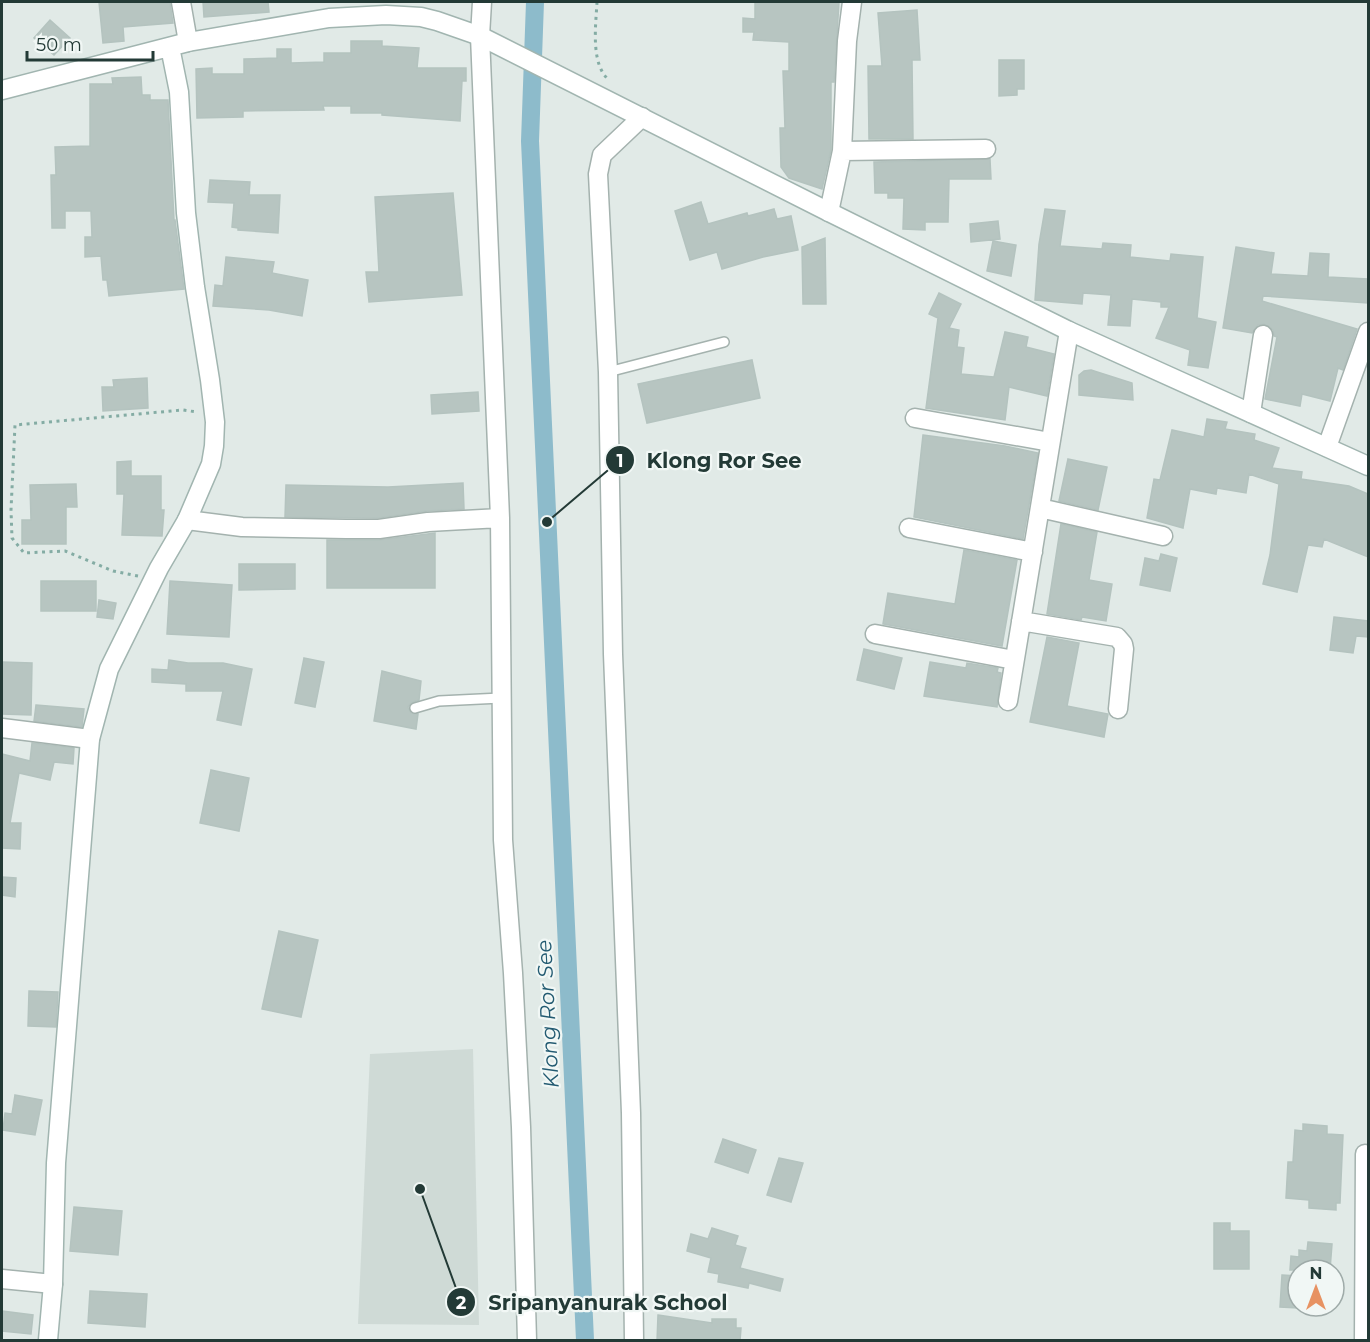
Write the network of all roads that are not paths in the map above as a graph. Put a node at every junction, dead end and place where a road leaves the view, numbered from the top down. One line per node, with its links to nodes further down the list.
1 (182, 2): 5 (street)
2 (482, 2): 4 (street)
3 (852, 2): 9 (street)
4 (480, 36): 5 (street); 7 (street); 22 (street)
5 (179, 44): 6 (street); 23 (street)
6 (2, 90)
7 (642, 117): 10 (street); 15 (street)
8 (986, 149): 9 (street)
9 (842, 151): 10 (street)
10 (829, 213): 11 (street)
11 (1069, 331): 16 (street); 18 (street)
12 (1368, 332): 19 (street)
13 (1263, 335): 16 (street)
14 (724, 342): 15 (lane)
15 (608, 372): 41 (street)
16 (1251, 413): 19 (street)
17 (915, 418): 18 (street)
18 (1050, 442): 21 (street)
19 (1327, 447): 20 (street)
20 (1368, 466)
21 (1040, 508): 25 (street); 26 (street)
22 (500, 518): 23 (street); 30 (street)
23 (188, 520): 35 (street)
24 (909, 528): 26 (street)
25 (1163, 536)
26 (1033, 552): 27 (street)
27 (1021, 621): 29 (street); 33 (street)
28 (875, 634): 29 (street)
29 (1014, 660): 31 (street)
30 (501, 698): 32 (lane); 40 (street)
31 (1008, 701)
32 (415, 708)
33 (1118, 709)
34 (2, 728): 35 (street)
35 (90, 739): 38 (street)
36 (1365, 1154): 42 (street)
37 (2, 1279): 38 (street)
38 (53, 1284): 39 (street)
39 (48, 1341)
40 (527, 1341)
41 (634, 1341)
42 (1364, 1341)

